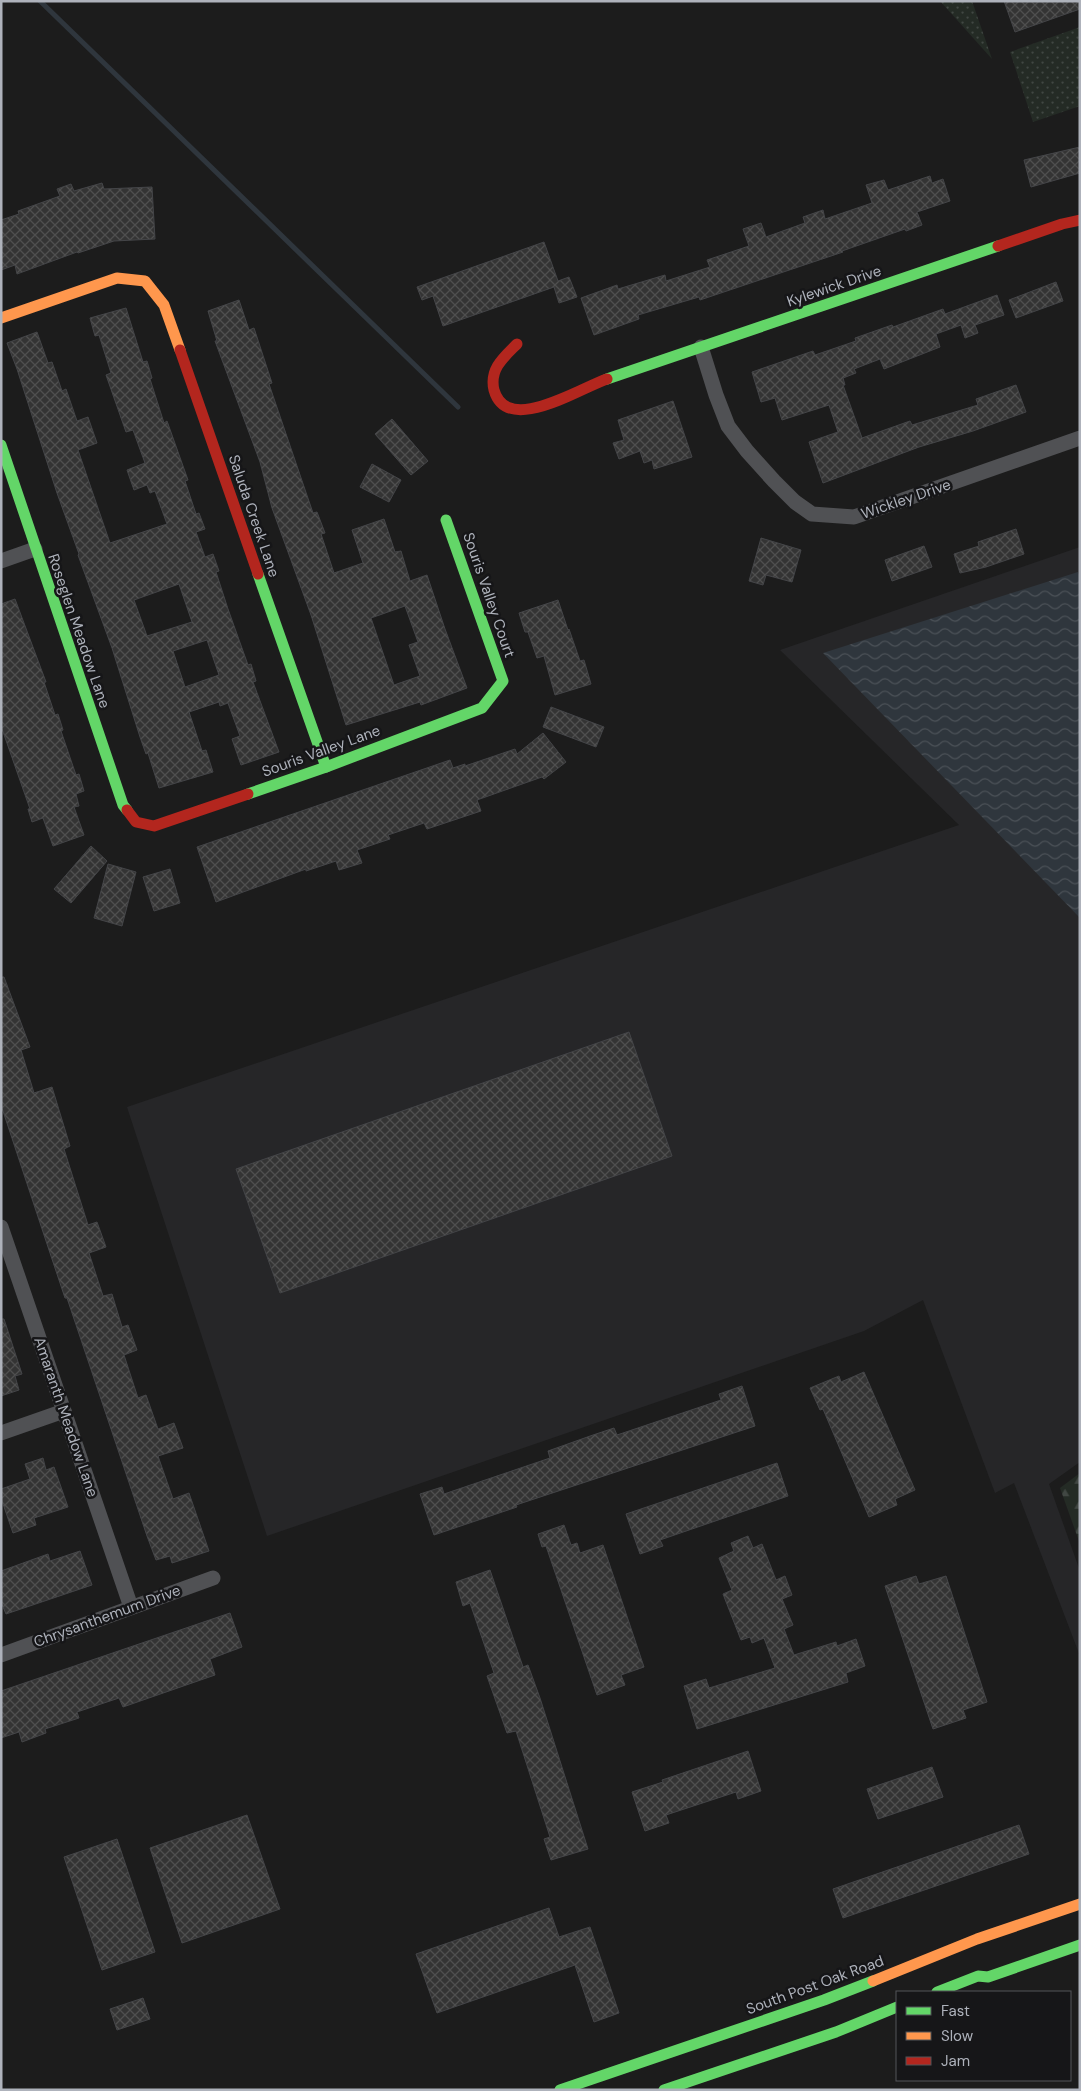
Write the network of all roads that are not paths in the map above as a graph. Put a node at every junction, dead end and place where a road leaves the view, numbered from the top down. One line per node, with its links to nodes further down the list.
1 (1080, 220): 4 (street, Kylewick Drive)
2 (1, 318): 11 (street, Saluda Creek Lane)
3 (517, 344): 4 (street, Kylewick Drive)
4 (701, 347): 5 (street, Wickley Drive)
5 (1080, 438)
6 (1, 445): 8 (street, Roseglen Meadow Lane)
7 (446, 520): 10 (street, Souris Valley Court)
8 (35, 549): 9 (street); 12 (street, Roseglen Meadow Lane)
9 (1, 560)
10 (503, 681): 11 (street, Souris Valley Lane)
11 (326, 767): 12 (street, Souris Valley Lane)
12 (136, 822)
13 (1, 1227): 14 (street, Amaranth Meadow Lane)
14 (64, 1411): 15 (street); 17 (street, Amaranth Meadow Lane)
15 (1, 1432)
16 (213, 1578): 17 (street, Chrysanthemum Drive)
17 (131, 1607): 18 (street, Chrysanthemum Drive)
18 (1, 1654)
19 (1080, 1904): 23 (street, South Post Oak Road)
20 (1080, 1945): 21 (street)
21 (940, 1991)
22 (896, 2008): 24 (street)
23 (562, 2089)
24 (664, 2090)

